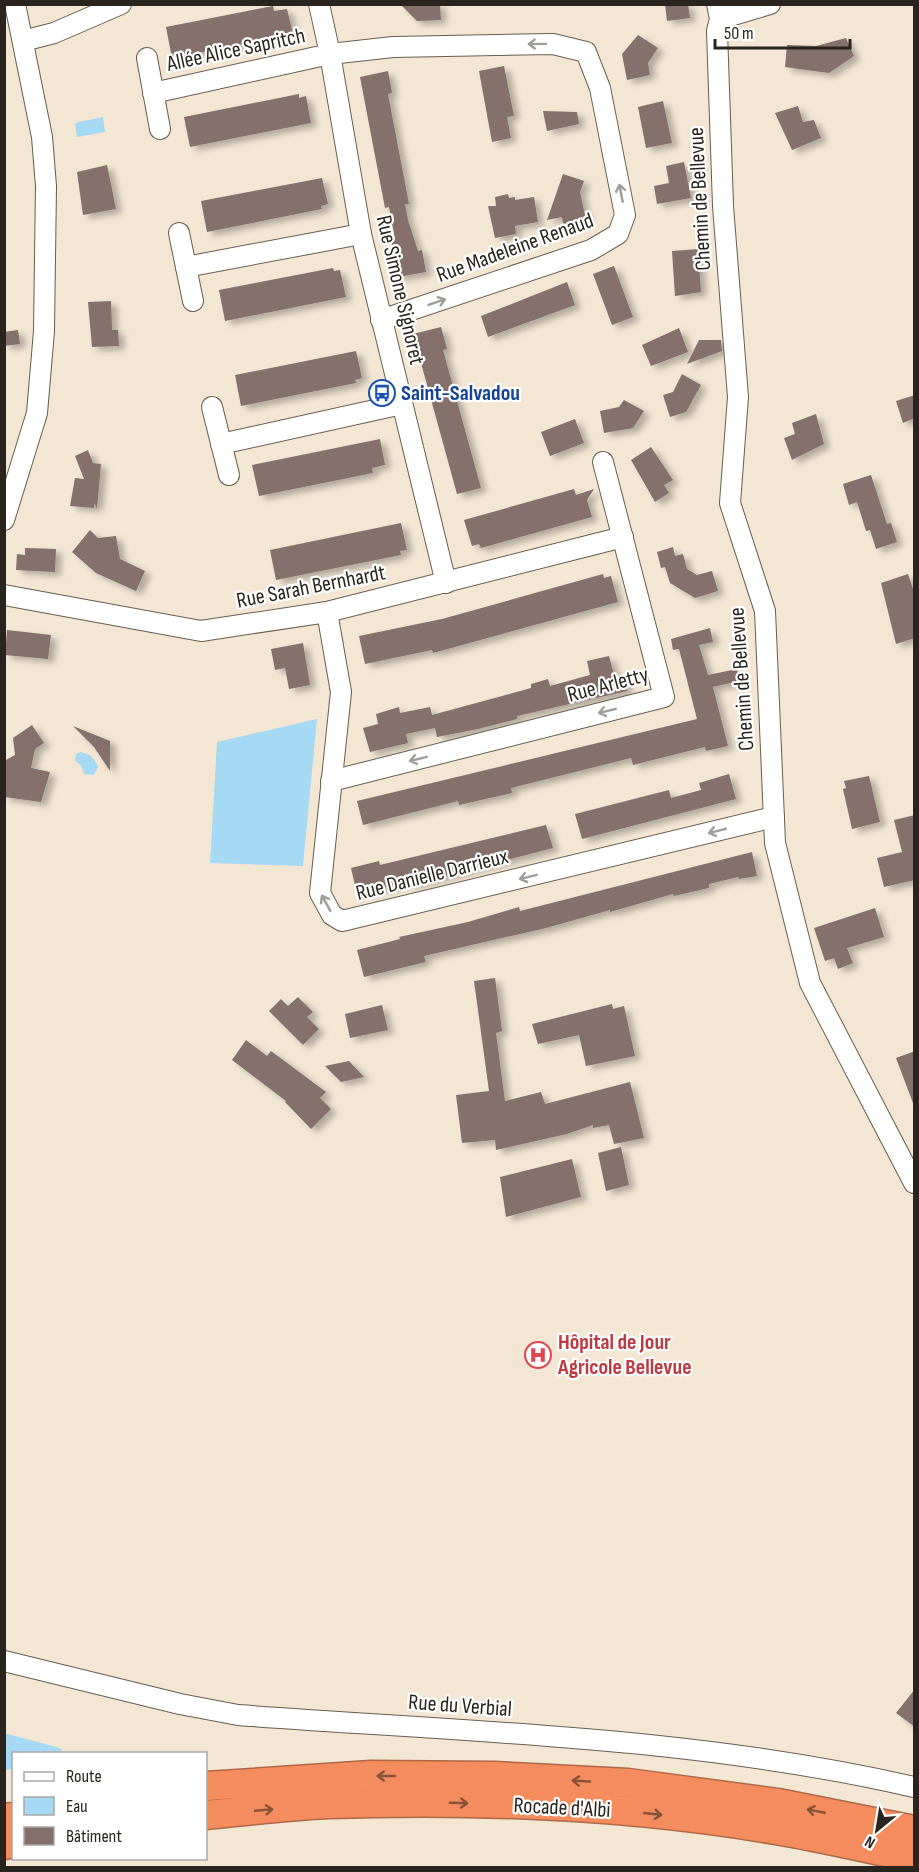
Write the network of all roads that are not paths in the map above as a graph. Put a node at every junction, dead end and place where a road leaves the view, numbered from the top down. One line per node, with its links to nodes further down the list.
1 (15, 4): 6 (street)
2 (121, 4): 6 (street)
3 (319, 4): 7 (street, Rue Simone Signoret)
4 (770, 4): 5 (street)
5 (719, 12): 27 (street, Chemin de Bellevue)
6 (23, 41): 21 (street)
7 (330, 54): 9 (street, Allée Alice Sapritch); 12 (street, Rue Simone Signoret); 15 (street, Rue Madeleine Renaud, one-way to 7)
8 (147, 58): 9 (street, Allée Alice Sapritch)
9 (153, 93): 10 (street, Allée Alice Sapritch)
10 (160, 129)
11 (179, 233): 13 (street)
12 (362, 234): 13 (street); 15 (street, Rue Simone Signoret)
13 (186, 267): 14 (street)
14 (193, 301)
15 (381, 320): 16 (street, Rue Simone Signoret)
16 (402, 404): 18 (street); 23 (street, Rue Simone Signoret)
17 (212, 407): 18 (street)
18 (221, 444): 20 (street)
19 (603, 462): 22 (street, Rue Arletty)
20 (230, 475)
21 (4, 520)
22 (623, 537): 23 (street, Rue Sarah Bernhardt); 26 (street, Rue Arletty, one-way to 26)
23 (447, 583): 25 (street, Rue Sarah Bernhardt)
24 (4, 595): 25 (street, Rue Sarah Bernhardt)
25 (327, 612): 26 (street, Rue Danielle Darrieux)
26 (331, 781): 27 (street, Rue Danielle Darrieux, one-way to 26)
27 (774, 817): 28 (street, Chemin de Bellevue)
28 (915, 1183)
29 (4, 1661): 31 (street, Rue du Verbial)
30 (207, 1786): 33 (highway, Rocade d'Albi, one-way to 30)
31 (915, 1787)
32 (207, 1815): 34 (highway, Rocade d'Albi, one-way to 34)
33 (915, 1830)
34 (915, 1858)

